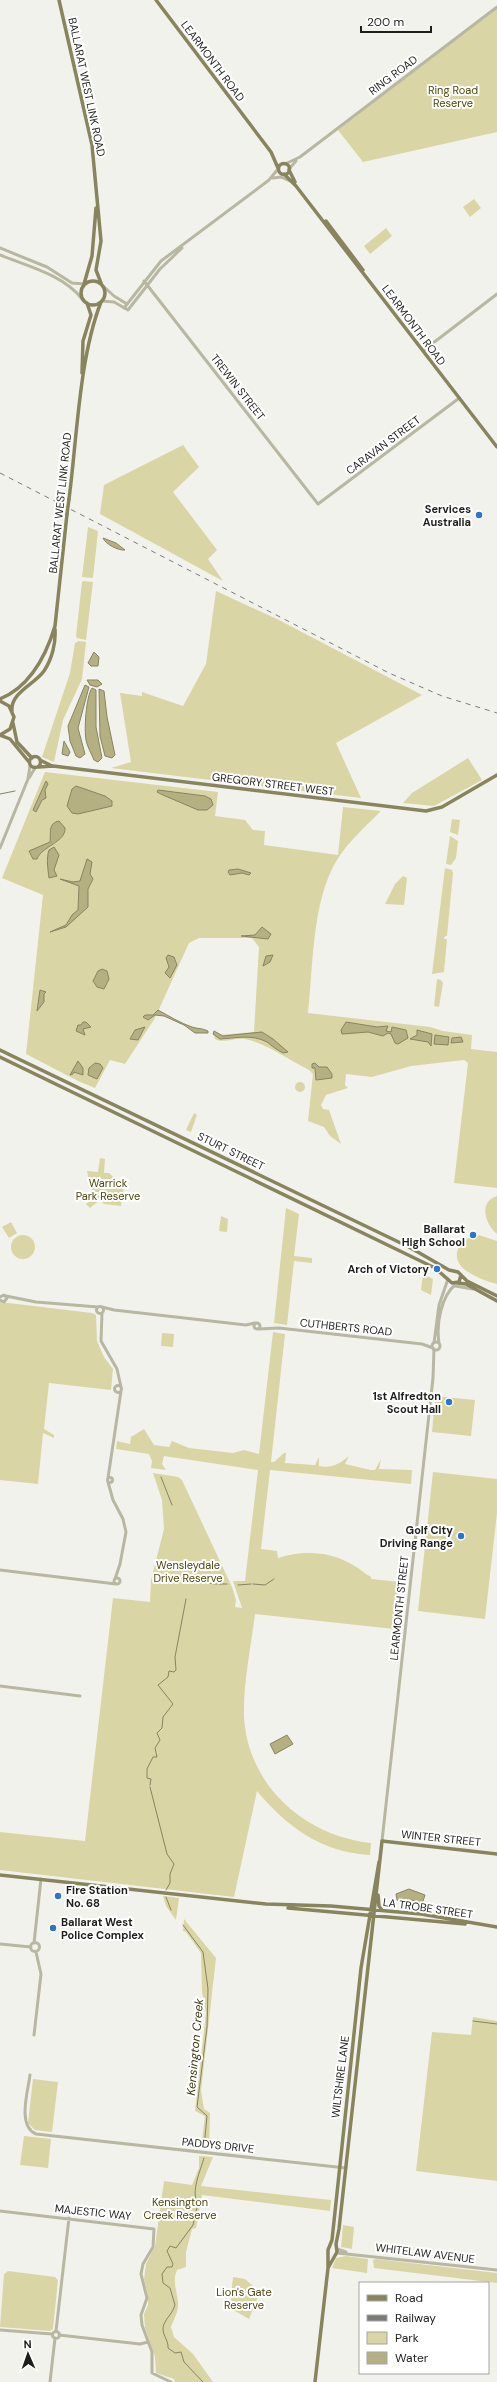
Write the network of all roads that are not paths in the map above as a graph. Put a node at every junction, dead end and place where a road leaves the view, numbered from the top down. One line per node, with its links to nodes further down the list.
1 (59, 0): 12 (main road, BALLARAT WEST LINK ROAD)
2 (156, 0): 4 (main road, LEARMONTH ROAD)
3 (497, 7): 5 (street, RING ROAD)
4 (271, 152): 6 (main road, LEARMONTH ROAD); 7 (main road, LEARMONTH ROAD)
5 (300, 157): 6 (street, RING ROAD); 8 (street, RING ROAD)
6 (285, 164): 7 (main road); 8 (main road, LEARMONTH ROAD)
7 (278, 168): 9 (main road, LEARMONTH ROAD); 10 (street)
8 (289, 170): 9 (main road); 13 (main road, LEARMONTH ROAD)
9 (283, 174): 10 (street); 11 (main road, LEARMONTH ROAD)
10 (271, 179): 11 (street); 16 (street)
11 (296, 186): 13 (main road, LEARMONTH ROAD)
12 (97, 201): 18 (main road, BALLARAT WEST LINK ROAD); 19 (main road, BALLARAT WEST LINK ROAD)
13 (318, 213): 26 (main road, LEARMONTH ROAD)
14 (0, 248): 18 (street)
15 (0, 255): 22 (street)
16 (163, 263): 17 (street); 20 (street)
17 (144, 281): 20 (street, TREWIN STREET); 25 (street)
18 (84, 284): 19 (main road); 22 (main road)
19 (102, 284): 23 (main road); 25 (street)
20 (147, 284): 25 (street); 31 (street, TREWIN STREET)
21 (497, 294): 26 (street)
22 (82, 299): 24 (main road)
23 (102, 302): 24 (main road); 25 (street); 27 (main road, BALLARAT WEST LINK ROAD)
24 (87, 303): 27 (main road, BALLARAT WEST LINK ROAD)
25 (128, 307)
26 (423, 350): 28 (main road, LEARMONTH ROAD)
27 (82, 383): 32 (main road, BALLARAT WEST LINK ROAD, bridge)
28 (459, 398): 29 (main road, LEARMONTH ROAD); 30 (main road, LEARMONTH ROAD); 31 (street, CARAVAN STREET)
29 (497, 444)
30 (497, 447)
31 (318, 504)
32 (55, 626): 33 (main road, BALLARAT WEST LINK ROAD); 34 (main road, BALLARAT WEST LINK ROAD)
33 (0, 700): 34 (main road)
34 (12, 711): 35 (main road)
35 (13, 720): 36 (main road); 37 (main road)
36 (0, 735): 39 (main road)
37 (32, 758): 38 (main road); 39 (main road)
38 (40, 760): 40 (main road); 41 (main road)
39 (30, 764): 41 (main road); 43 (street)
40 (53, 766): 41 (main road, GREGORY STREET WEST); 42 (main road, GREGORY STREET WEST)
41 (37, 767): 43 (street)
42 (497, 775)
43 (28, 779): 44 (street)
44 (0, 848)
45 (0, 1050): 47 (main road, STURT STREET)
46 (0, 1057): 48 (main road, STURT STREET)
47 (114, 1104): 48 (main road); 49 (main road, STURT STREET)
48 (112, 1112): 51 (main road, STURT STREET)
49 (453, 1271): 50 (main road); 51 (main road)
50 (461, 1275): 52 (main road); 54 (main road)
51 (448, 1279): 52 (main road); 70 (street, LEARMONTH STREET)
52 (456, 1284): 53 (main road); 53 (street); 69 (street)
53 (477, 1290): 57 (main road)
54 (497, 1296)
55 (0, 1298): 56 (street); 56 (street)
56 (6, 1298): 58 (street)
57 (497, 1300)
58 (87, 1307): 59 (street); 61 (street)
59 (100, 1307): 60 (street); 61 (street); 62 (street)
60 (114, 1310): 62 (street); 65 (street)
61 (97, 1312): 62 (street); 63 (street)
62 (102, 1312): 63 (street)
63 (101, 1321): 73 (street)
64 (257, 1324): 65 (street); 66 (street, CUTHBERTS ROAD); 67 (street); 68 (street)
65 (246, 1325): 67 (street)
66 (268, 1327): 68 (street, CUTHBERTS ROAD); 70 (street, CUTHBERTS ROAD)
67 (254, 1328): 68 (street)
68 (259, 1329)
69 (439, 1343): 70 (street); 71 (street, LEARMONTH STREET)
70 (433, 1346): 71 (street); 72 (street, LEARMONTH STREET)
71 (438, 1349): 72 (street, LEARMONTH STREET)
72 (434, 1366): 86 (street, LEARMONTH STREET)
73 (119, 1378): 74 (street); 75 (street)
74 (121, 1387): 75 (street); 76 (street)
75 (115, 1389): 76 (street); 77 (street)
76 (121, 1391): 77 (street)
77 (118, 1399): 79 (street)
78 (0, 1570): 82 (street)
79 (119, 1572): 80 (street); 81 (street)
80 (115, 1579): 81 (street); 82 (street); 83 (street)
81 (119, 1579): 83 (street)
82 (105, 1582): 83 (street)
83 (116, 1584)
84 (0, 1686): 85 (street)
85 (80, 1696)
86 (382, 1841): 87 (main road, LEARMONTH STREET); 88 (main road, WINTER STREET)
87 (381, 1852): 91 (main road, LEARMONTH STREET); 93 (main road, LEARMONTH STREET)
88 (497, 1854)
89 (0, 1875): 90 (main road)
90 (41, 1879): 92 (main road); 103 (street)
91 (378, 1888): 94 (main road); 95 (main road, LEARMONTH STREET)
92 (320, 1907): 93 (main road); 97 (main road)
93 (369, 1909): 95 (main road); 97 (main road, WILTSHIRE LANE)
94 (383, 1911): 95 (main road, LA TROBE STREET); 96 (main road, LA TROBE STREET)
95 (374, 1912): 97 (main road); 98 (main road, LA TROBE STREET); 104 (main road, WILTSHIRE LANE)
96 (401, 1912): 98 (main road); 99 (main road, LA TROBE STREET)
97 (369, 1914): 106 (main road, WILTSHIRE LANE)
98 (412, 1917): 100 (main road, LA TROBE STREET)
99 (437, 1917): 100 (main road); 101 (main road, LA TROBE STREET)
100 (455, 1923): 101 (main road, LA TROBE STREET)
101 (478, 1924): 102 (main road, LA TROBE STREET)
102 (497, 1927)
103 (34, 1943): 107 (street); 108 (street)
104 (370, 1943): 106 (main road); 109 (main road, WILTSHIRE LANE)
105 (0, 1944): 107 (street)
106 (364, 1946): 110 (main road, WILTSHIRE LANE)
107 (30, 1947): 108 (street)
108 (36, 1952): 113 (street)
109 (369, 1957): 110 (main road); 112 (main road, WILTSHIRE LANE)
110 (362, 1960): 111 (main road, WILTSHIRE LANE)
111 (357, 2010): 112 (main road); 115 (main road, WILTSHIRE LANE)
112 (363, 2010): 116 (main road, WILTSHIRE LANE)
113 (34, 2035)
114 (30, 2075): 115 (street, PADDYS DRIVE)
115 (339, 2167): 116 (street, PADDYS DRIVE); 119 (main road, WILTSHIRE LANE)
116 (346, 2168): 120 (main road, WILTSHIRE LANE)
117 (0, 2211): 118 (street, MAJESTIC WAY)
118 (69, 2218): 125 (street); 129 (street, MAJESTIC WAY)
119 (329, 2247): 120 (main road); 121 (main road, WILTSHIRE LANE)
120 (336, 2251): 121 (main road); 122 (main road, WILTSHIRE LANE); 123 (street, WHITELAW AVENUE)
121 (328, 2254): 122 (main road, WILTSHIRE LANE)
122 (328, 2268): 132 (main road, WILTSHIRE LANE)
123 (497, 2270)
124 (0, 2330): 126 (street)
125 (56, 2331): 126 (street); 127 (street)
126 (52, 2334): 128 (street)
127 (59, 2335): 128 (street); 129 (street)
128 (55, 2338): 130 (street)
129 (148, 2342): 131 (street, MAJESTIC WAY)
130 (50, 2382)
131 (172, 2382)
132 (315, 2382)

